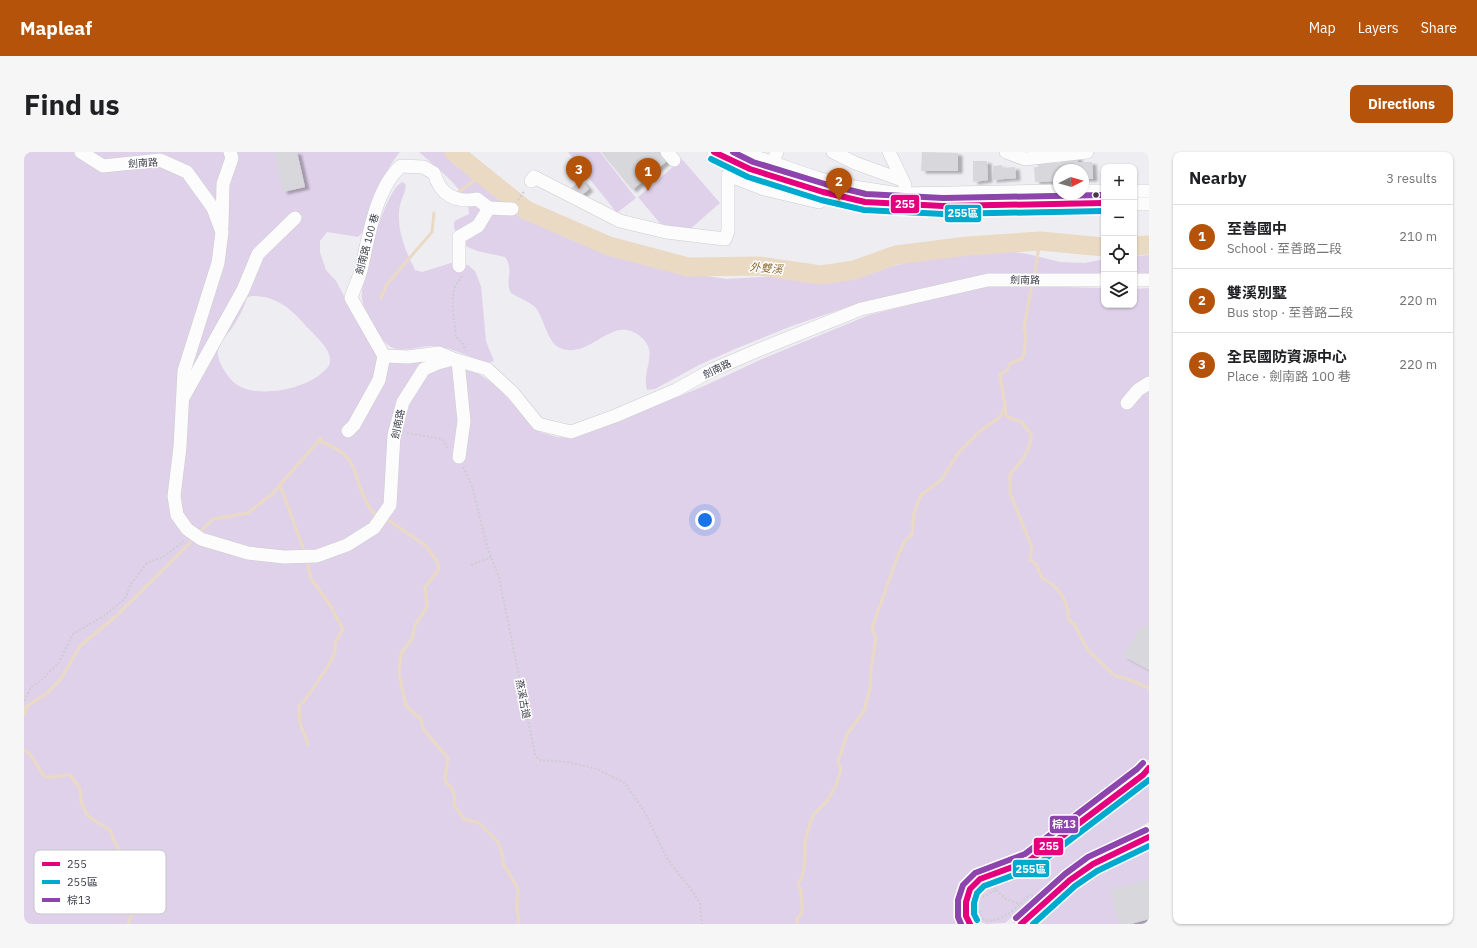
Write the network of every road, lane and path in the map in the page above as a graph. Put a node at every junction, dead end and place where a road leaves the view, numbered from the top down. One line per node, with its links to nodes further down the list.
1 (81, 152): 25 (street, 劍南路)
2 (230, 152): 25 (street)
3 (714, 152): 17 (street)
4 (741, 152): 9 (street)
5 (833, 152): 10 (street)
6 (889, 152): 10 (street)
7 (1006, 152): 8 (street)
8 (1086, 152)
9 (774, 158): 18 (street)
10 (902, 180): 18 (street)
11 (531, 181): 17 (street); 23 (path)
12 (1149, 190): 16 (street)
13 (1053, 191): 18 (street)
14 (1089, 191): 15 (street)
15 (1101, 191)
16 (1137, 191)
17 (823, 192): 18 (street)
18 (910, 200): 19 (street)
19 (1101, 203)
20 (1137, 204): 21 (street)
21 (1149, 204)
22 (489, 208): 23 (street, 劍南路 100 巷); 26 (street); 30 (street, 劍南路 100 巷)
23 (512, 209)
24 (295, 218): 33 (street)
25 (222, 232): 33 (street, 劍南路)
26 (459, 266): 31 (path)
27 (1101, 280): 31 (street, 劍南路)
28 (1137, 280): 29 (street)
29 (1149, 280)
30 (384, 356): 31 (street); 35 (street)
31 (456, 360): 37 (street); 38 (street, 劍南路)
32 (1149, 383): 34 (street)
33 (182, 399): 38 (street, 劍南路)
34 (1127, 403)
35 (348, 431)
36 (402, 433): 37 (path, 燕溪古道)
37 (459, 457): 39 (path, 燕溪古道)
38 (196, 535): 41 (path)
39 (491, 557): 40 (path); 50 (path, 燕溪古道)
40 (471, 565)
41 (24, 701)
42 (1149, 768): 44 (street)
43 (1149, 837): 48 (street)
44 (989, 876): 45 (path); 51 (street)
45 (996, 890): 46 (path); 47 (path)
46 (1020, 904): 48 (path); 49 (path)
47 (978, 905)
48 (1041, 907): 52 (street)
49 (978, 909)
50 (702, 924)
51 (970, 924)
52 (1021, 924)

